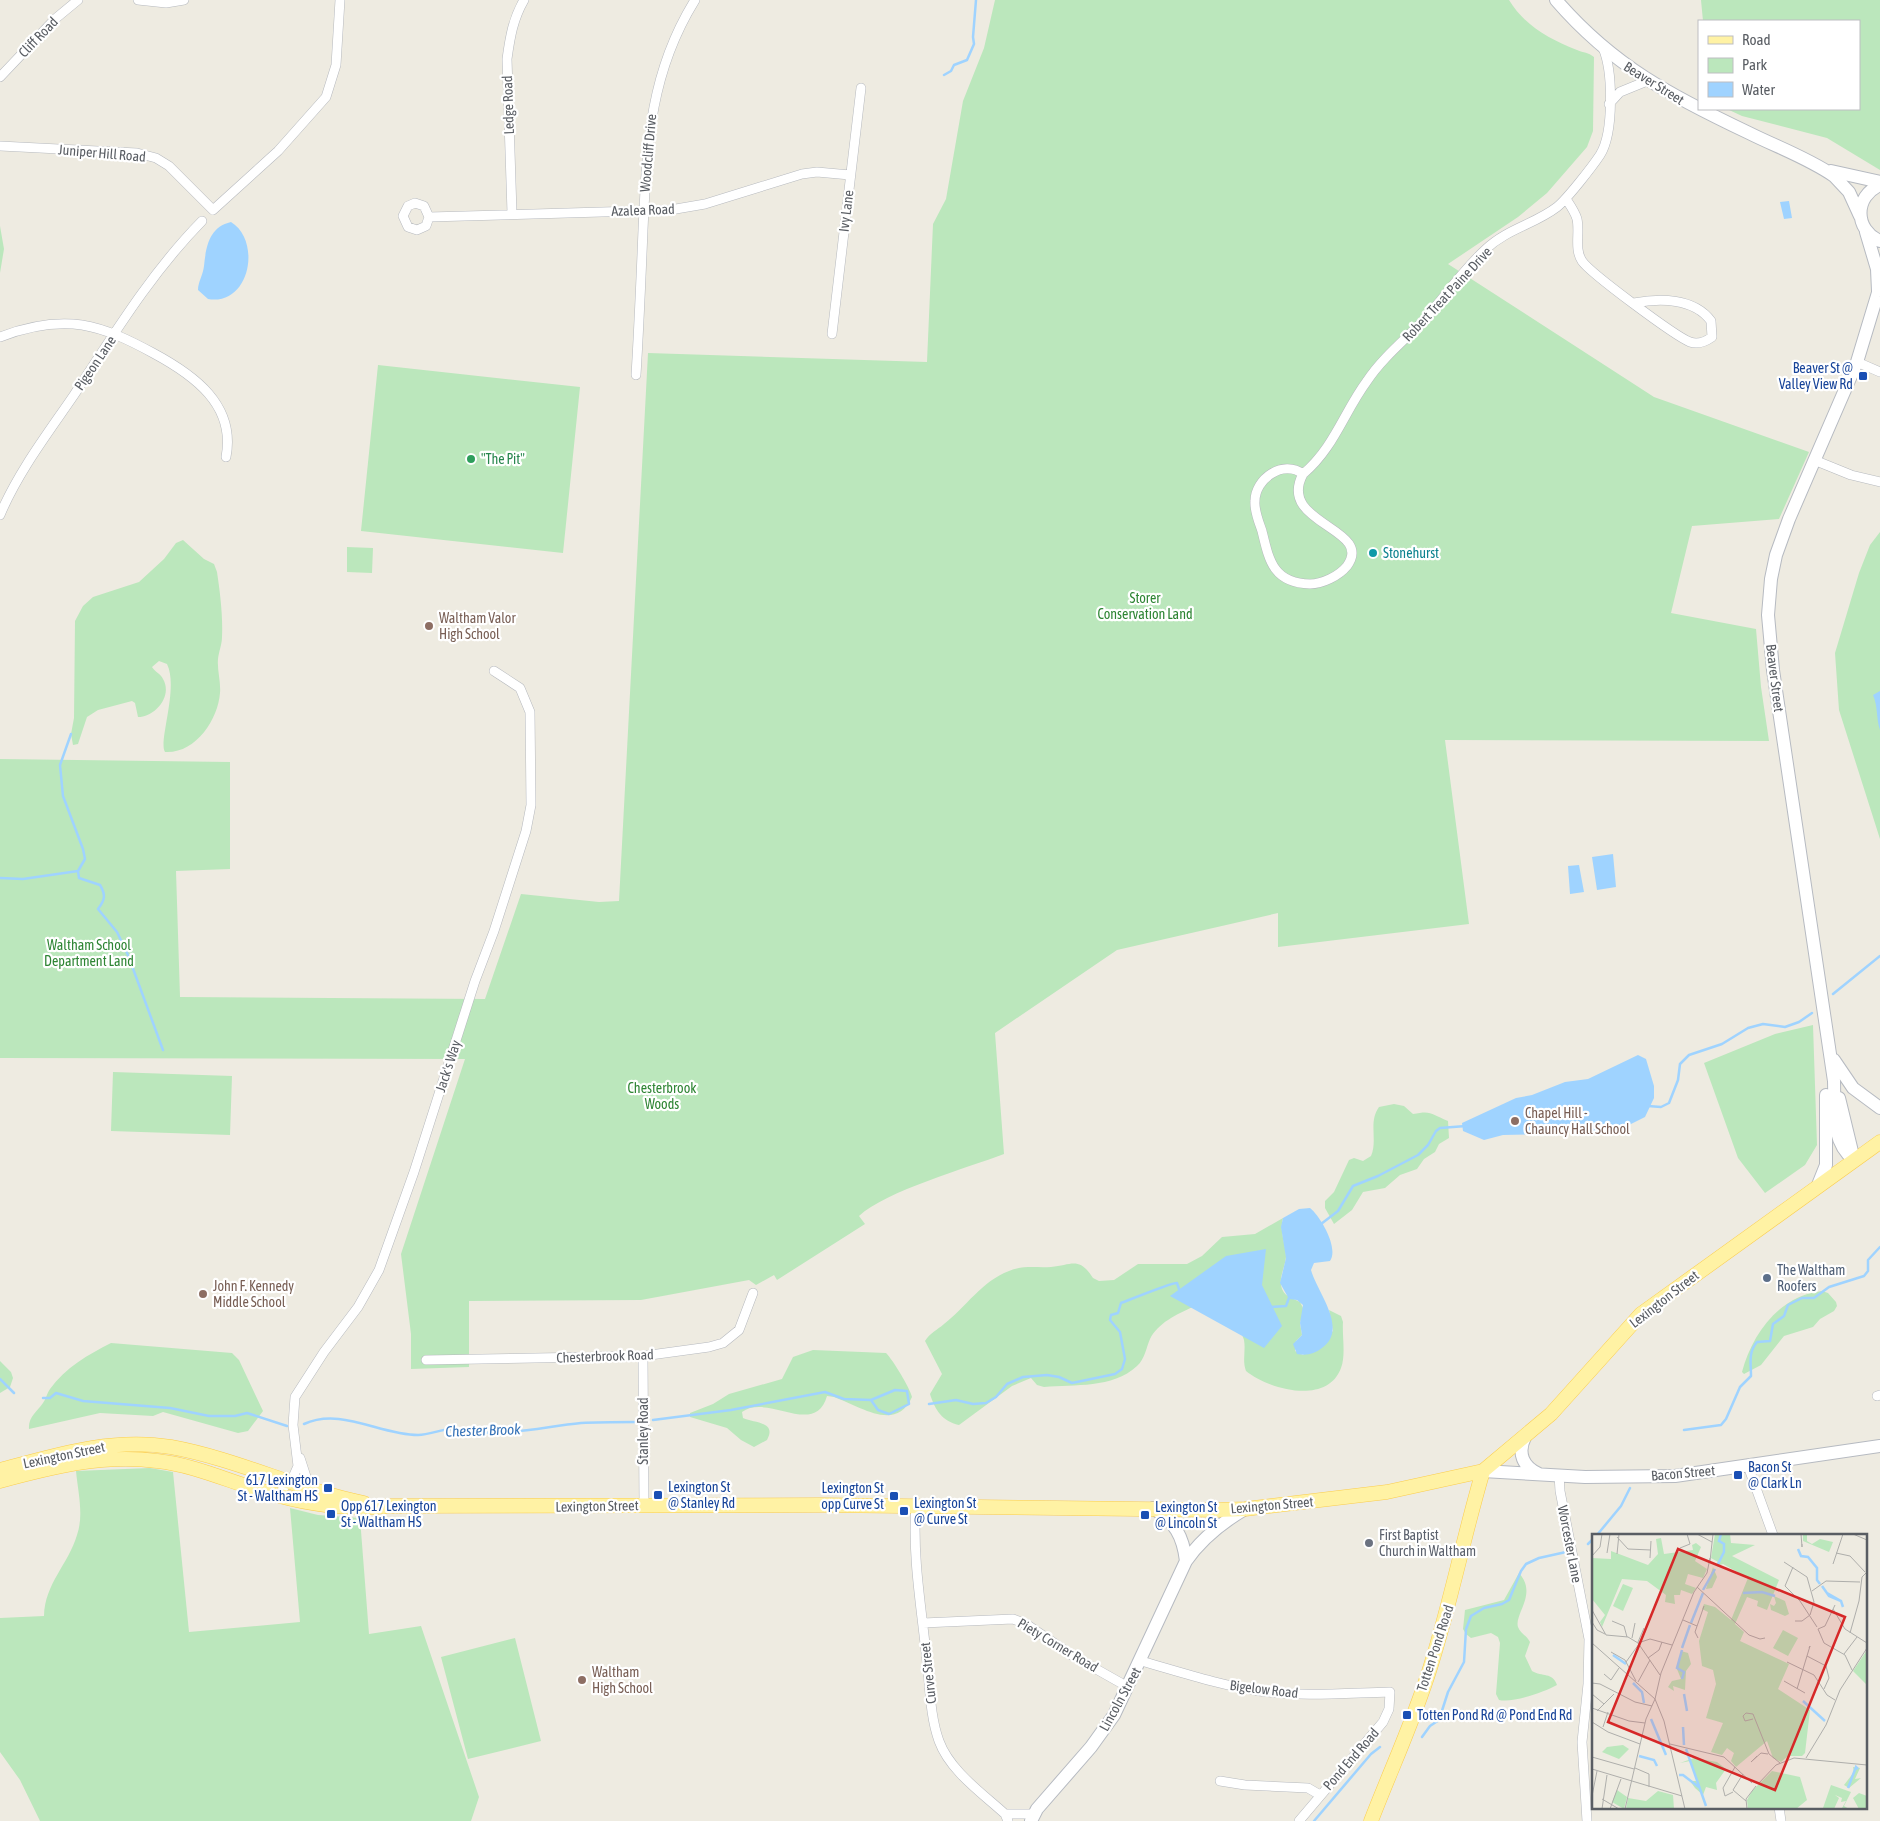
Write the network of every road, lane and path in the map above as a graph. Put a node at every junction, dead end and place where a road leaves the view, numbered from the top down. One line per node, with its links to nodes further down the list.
1 (78, 0): 9 (street, Cliff Road)
2 (138, 0): 3 (street)
3 (184, 0)
4 (340, 0): 15 (street, Juniper Hill Road)
5 (524, 0): 21 (street, Ledge Road)
6 (695, 0): 20 (street, Woodcliff Drive)
7 (1556, 0): 8 (main road, Beaver Street)
8 (1603, 48): 10 (main road, Beaver Street); 12 (street, Robert Treat Paine Drive)
9 (0, 77)
10 (1647, 81): 12 (street); 14 (main road, Beaver Street)
11 (861, 88): 17 (street, Ivy Lane)
12 (1609, 105): 19 (street, Robert Treat Paine Drive)
13 (1698, 110): 16 (main road, Beaver Street)
14 (1698, 110)
15 (0, 146)
16 (1824, 169): 18 (main road, Beaver Street); 22 (main road, Beaver Street)
17 (850, 175): 20 (street, Azalea Road); 30 (street, Ivy Lane)
18 (1880, 184): 22 (main road)
19 (1566, 198): 28 (street); 37 (street, Robert Treat Paine Drive)
20 (644, 210): 21 (street, Azalea Road); 34 (street, Woodcliff Drive)
21 (512, 214): 23 (street, Azalea Road)
22 (1860, 216): 25 (main road, Beaver Street)
23 (430, 217)
24 (202, 221): 29 (street, Pigeon Lane)
25 (1865, 229): 26 (main road); 27 (main road, Beaver Street)
26 (1880, 241)
27 (1879, 288): 32 (main road, Beaver Street)
28 (1634, 303): 28 (street)
29 (114, 334): 31 (street); 35 (street); 39 (street, Pigeon Lane)
30 (832, 334)
31 (0, 337)
32 (1857, 362): 33 (street); 36 (main road, Beaver Street)
33 (1880, 372)
34 (636, 375)
35 (226, 457)
36 (1814, 460): 38 (street); 41 (main road, Beaver Street)
37 (1304, 474): 37 (street)
38 (1880, 482)
39 (0, 515)
40 (494, 671): 52 (street, Jack's Way)
41 (1826, 1027): 42 (main road, Beaver Street); 46 (main road)
42 (1828, 1045): 43 (main road); 45 (main road, Beaver Street)
43 (1880, 1108)
44 (1880, 1142): 45 (main road, Lexington Street)
45 (1854, 1160): 46 (main road, Lexington Street)
46 (1818, 1185): 50 (main road, Lexington Street)
47 (753, 1293): 48 (street, Chesterbrook Road)
48 (643, 1356): 49 (street, Chesterbrook Road); 62 (street, Stanley Road)
49 (426, 1360)
50 (1525, 1437): 55 (main road, Lexington Street); 56 (main road)
51 (1880, 1446): 53 (main road, Bacon Street)
52 (298, 1453): 59 (street, Jack's Way); 60 (street, Jack's Way)
53 (1748, 1466): 57 (main road, Bacon Street); 67 (street)
54 (0, 1470): 59 (main road, Lexington Street)
55 (1484, 1471): 56 (main road, Bacon Street); 66 (main road, Lexington Street); 79 (main road, Totten Pond Road)
56 (1538, 1474): 57 (main road, Bacon Street)
57 (1559, 1476): 80 (street, Worcester Lane)
58 (0, 1481): 61 (main road, Lexington Street)
59 (288, 1482): 60 (main road, Lexington Street); 61 (street, Jack's Way)
60 (310, 1489): 63 (main road, Lexington Street)
61 (278, 1495): 63 (main road, Lexington Street)
62 (644, 1505): 63 (main road, Lexington Street); 64 (main road, Lexington Street)
63 (390, 1506)
64 (916, 1506): 65 (main road, Lexington Street); 69 (street, Curve Street)
65 (1153, 1508): 66 (main road, Lexington Street); 68 (main road)
66 (1245, 1509): 68 (main road, Lincoln Street)
67 (1773, 1534)
68 (1186, 1561): 70 (main road, Lincoln Street)
69 (923, 1623): 71 (street, Piety Corner Road); 76 (street, Curve Street)
70 (1140, 1661): 71 (main road, Lincoln Street); 72 (street, Bigelow Road)
71 (1128, 1687): 77 (main road, Lincoln Street)
72 (1390, 1692): 74 (street, Pond End Road)
73 (1220, 1780): 74 (street)
74 (1320, 1795): 78 (street, Pond End Road)
75 (1779, 1808): 81 (street)
76 (1006, 1818): 77 (street, Curve Street)
77 (1032, 1818)
78 (1299, 1821)
79 (1371, 1821)
80 (1587, 1821)
81 (1781, 1821)

